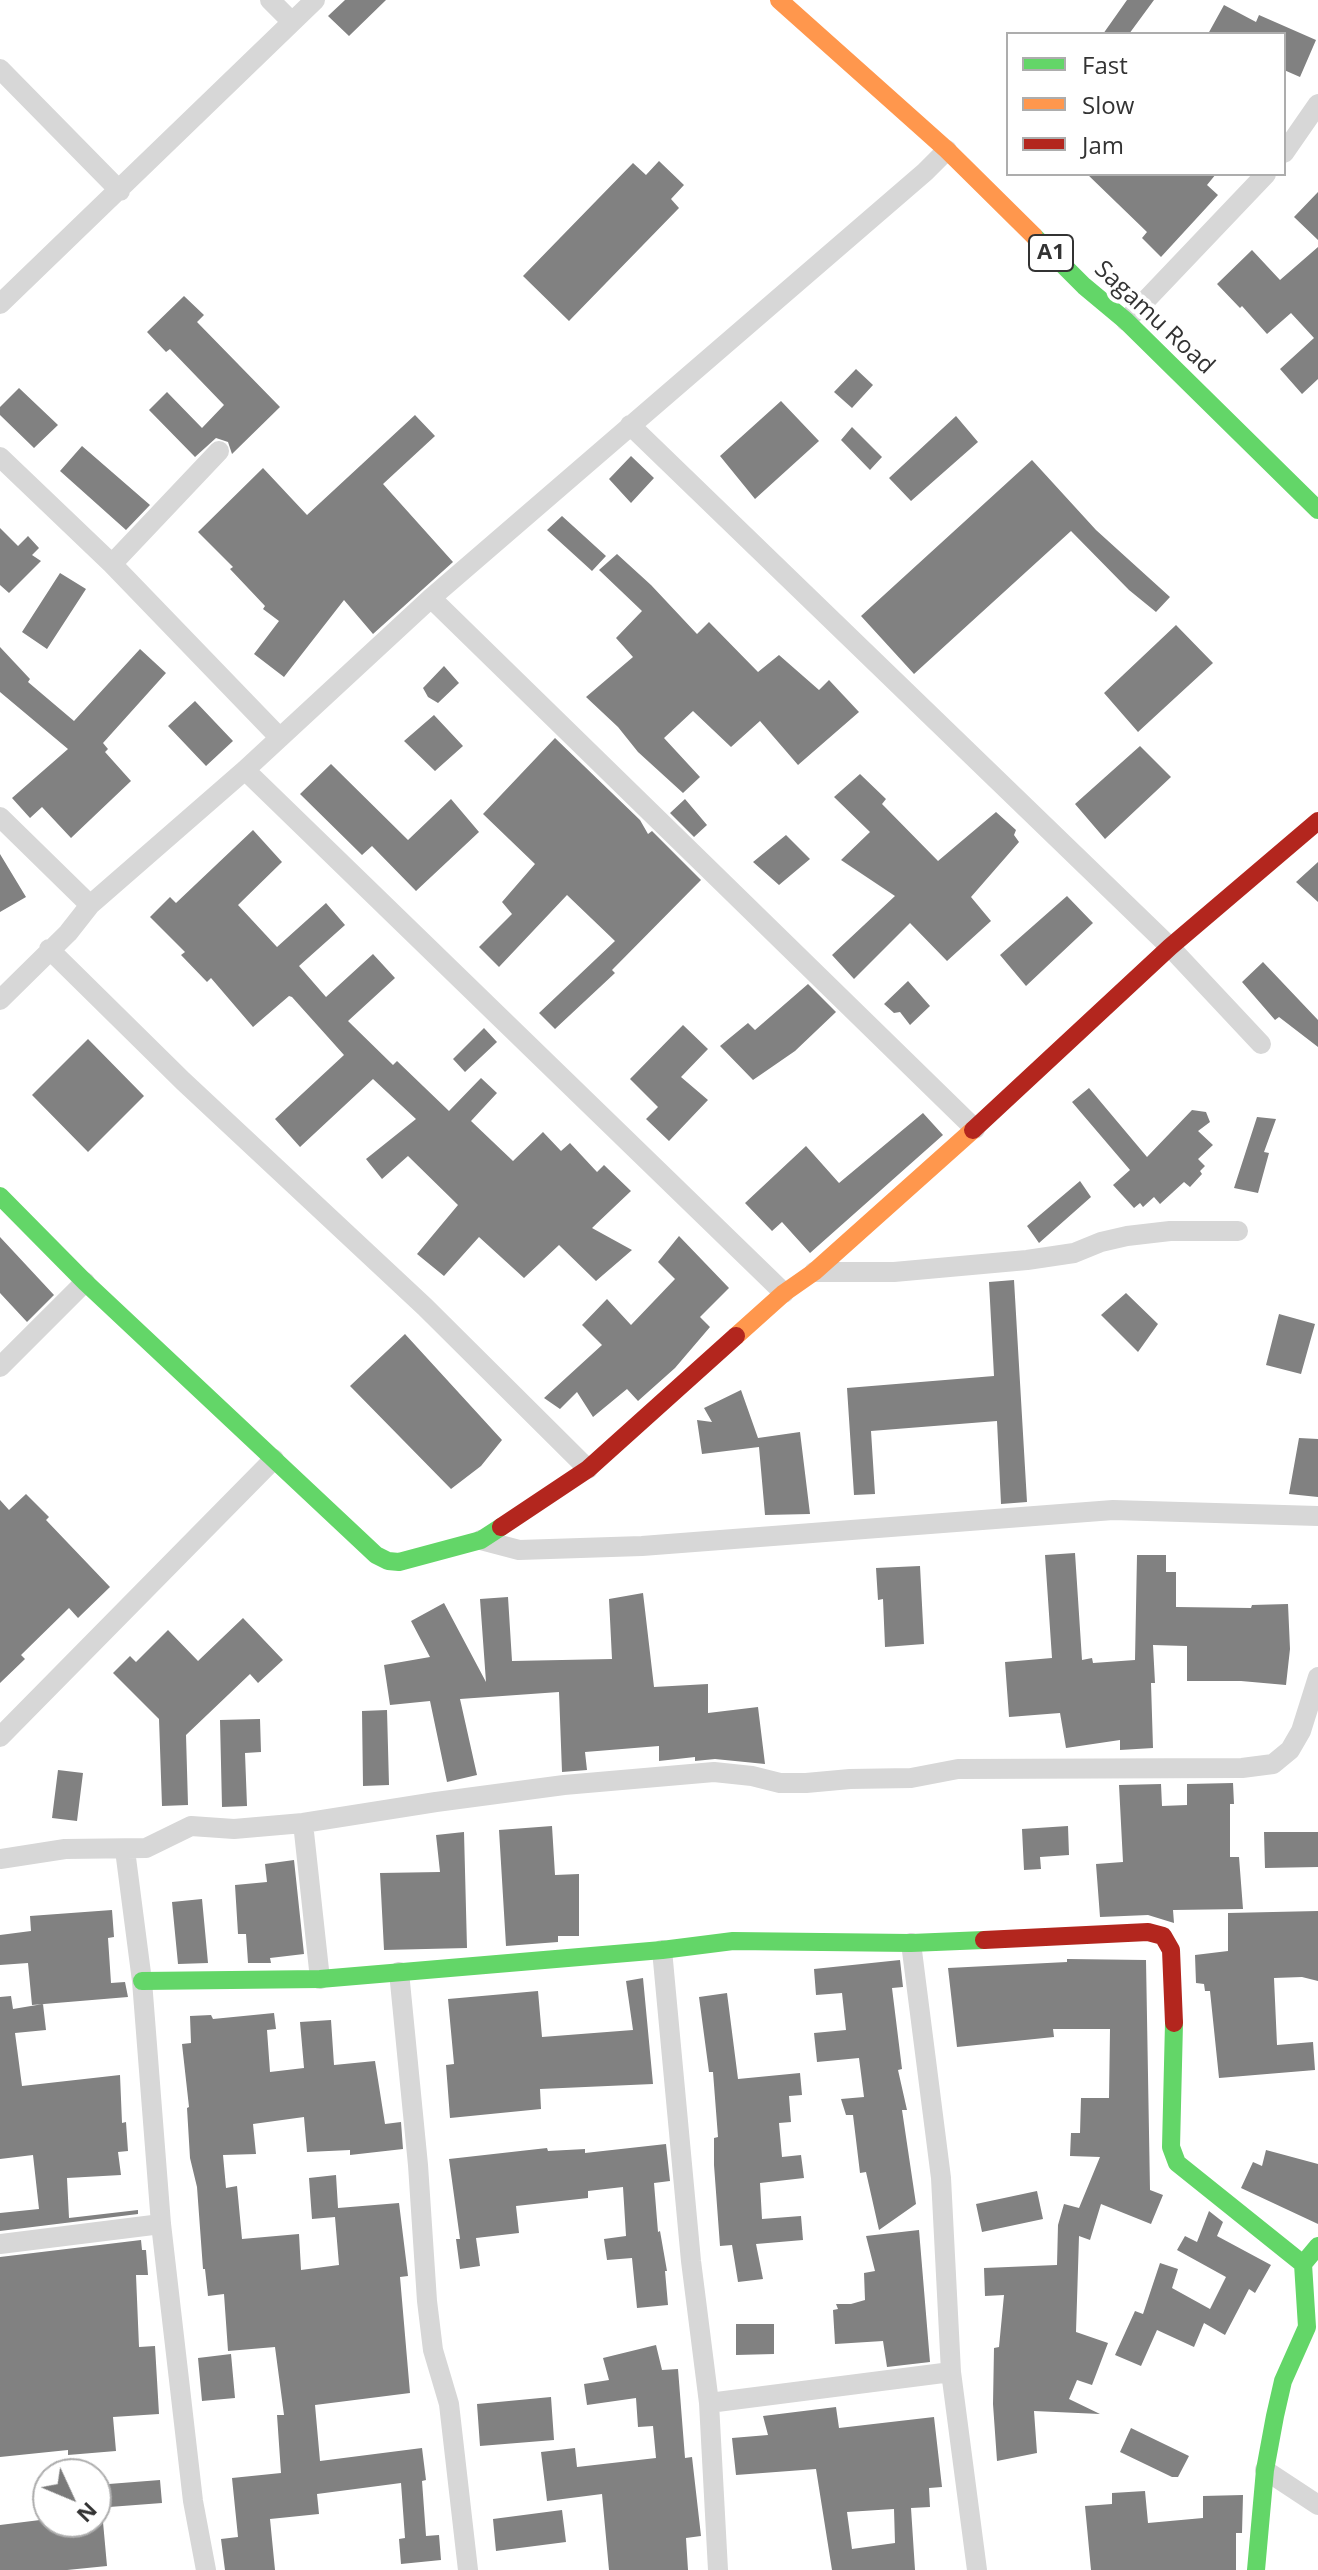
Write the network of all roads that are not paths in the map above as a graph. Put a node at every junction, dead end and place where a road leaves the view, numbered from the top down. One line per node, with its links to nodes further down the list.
1 (270, 0): 4 (street)
2 (315, 0): 4 (street)
3 (779, 0): 7 (main road, Sagamu Road / A1)
4 (291, 21): 10 (street)
5 (0, 69): 10 (street)
6 (1318, 104): 8 (street)
7 (947, 150): 12 (main road, Sagamu Road / A1); 13 (street)
8 (1286, 150)
9 (1264, 176): 12 (street)
10 (120, 191): 11 (street)
11 (0, 304)
12 (1126, 321): 16 (main road, Sagamu Road / A1)
13 (630, 425): 18 (street); 24 (street)
14 (219, 451): 17 (street)
15 (0, 457): 17 (street)
16 (1318, 510)
17 (112, 564): 19 (street)
18 (431, 598): 19 (street); 28 (street)
19 (279, 737): 20 (street)
20 (245, 770): 23 (street); 33 (street)
21 (0, 817): 23 (street)
22 (1318, 821): 24 (main road)
23 (90, 905): 25 (street)
24 (1170, 947): 27 (street); 28 (main road)
25 (49, 949): 26 (street); 36 (street)
26 (0, 1000)
27 (1261, 1044)
28 (975, 1129): 31 (main road)
29 (0, 1196): 32 (main road)
30 (1238, 1231): 31 (street)
31 (814, 1272): 33 (main road)
32 (85, 1282): 34 (street); 35 (main road)
33 (784, 1293): 36 (main road)
34 (0, 1367)
35 (274, 1459): 38 (main road); 40 (street)
36 (588, 1469): 38 (main road)
37 (1318, 1516): 38 (street)
38 (481, 1540)
39 (1318, 1677): 41 (street)
40 (0, 1737)
41 (303, 1823): 42 (street); 47 (street)
42 (125, 1850): 43 (street); 48 (street)
43 (0, 1859)
44 (911, 1943): 45 (main road); 52 (main road); 53 (street)
45 (662, 1950): 46 (main road); 54 (street)
46 (399, 1972): 47 (main road); 58 (street)
47 (320, 1979): 48 (main road)
48 (142, 1981): 49 (street)
49 (161, 2224): 50 (street); 57 (street)
50 (0, 2244)
51 (1318, 2246): 52 (main road)
52 (1303, 2264): 55 (main road)
53 (951, 2372): 54 (street); 60 (street)
54 (709, 2403): 59 (street)
55 (1265, 2470): 56 (street); 61 (main road)
56 (1318, 2505)
57 (206, 2570)
58 (468, 2570)
59 (718, 2570)
60 (977, 2570)
61 (1256, 2570)

